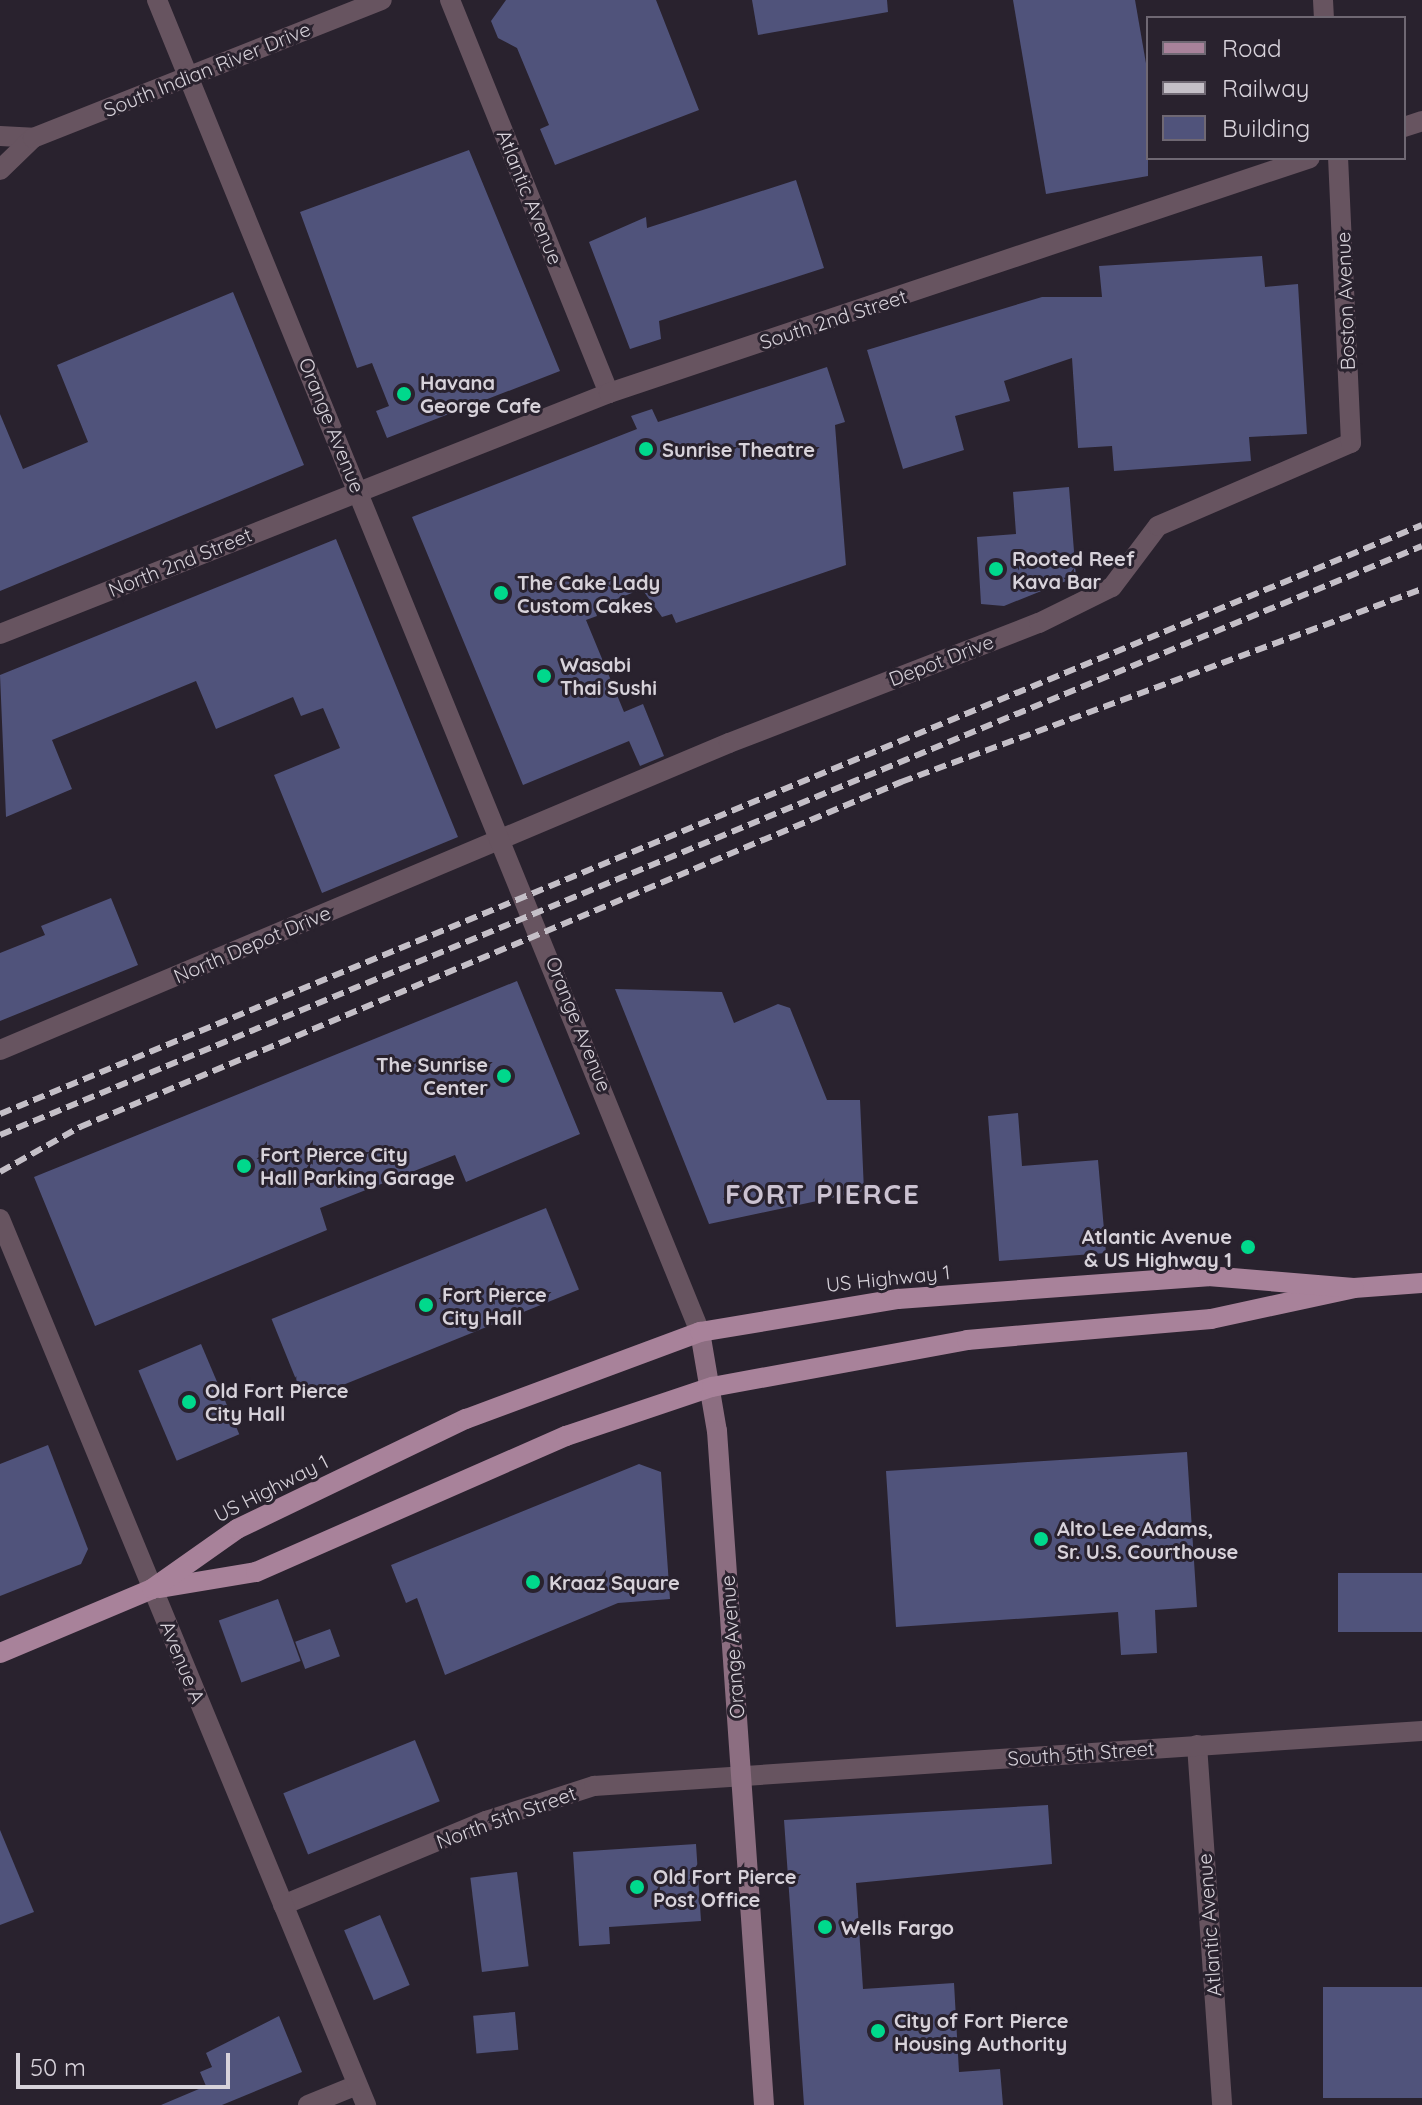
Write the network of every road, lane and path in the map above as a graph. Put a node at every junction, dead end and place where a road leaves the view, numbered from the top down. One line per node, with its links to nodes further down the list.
1 (157, 0): 4 (street, Orange Avenue)
2 (382, 0): 4 (street, South Indian River Drive)
3 (450, 0): 10 (street, Atlantic Avenue)
4 (188, 76): 6 (street, South Indian River Drive); 12 (street, Orange Avenue)
5 (0, 136): 6 (street, South Indian River Drive)
6 (33, 138): 9 (street, South Indian River Drive)
7 (1304, 160): 10 (street, South 2nd Street)
8 (1338, 160): 11 (street, Boston Avenue)
9 (0, 170)
10 (609, 393): 12 (street, South 2nd Street)
11 (1351, 443): 14 (street, Depot Drive)
12 (359, 489): 13 (street, North 2nd Street); 14 (street, Orange Avenue)
13 (0, 634)
14 (504, 839): 15 (street, North Depot Drive); 19 (street, Orange Avenue)
15 (0, 1050)
16 (0, 1219): 21 (street, Avenue A)
17 (1422, 1283): 18 (main road, US Highway 1)
18 (1354, 1288): 19 (main road, US Highway 1); 20 (main road, US Highway 1)
19 (700, 1332): 20 (main road, Orange Avenue); 21 (main road, US Highway 1)
20 (712, 1387): 21 (main road, US Highway 1); 25 (main road, Orange Avenue)
21 (152, 1589): 22 (main road); 26 (street, Avenue A)
22 (0, 1653)
23 (1422, 1731): 24 (street, South 5th Street)
24 (1197, 1745): 25 (street, South 5th Street); 31 (street, Atlantic Avenue)
25 (741, 1776): 26 (street, North 5th Street); 30 (main road, Orange Avenue)
26 (283, 1905): 27 (street, Avenue A)
27 (357, 2085): 28 (street); 29 (street, Avenue A)
28 (308, 2105)
29 (366, 2105)
30 (764, 2105)
31 (1222, 2105)

